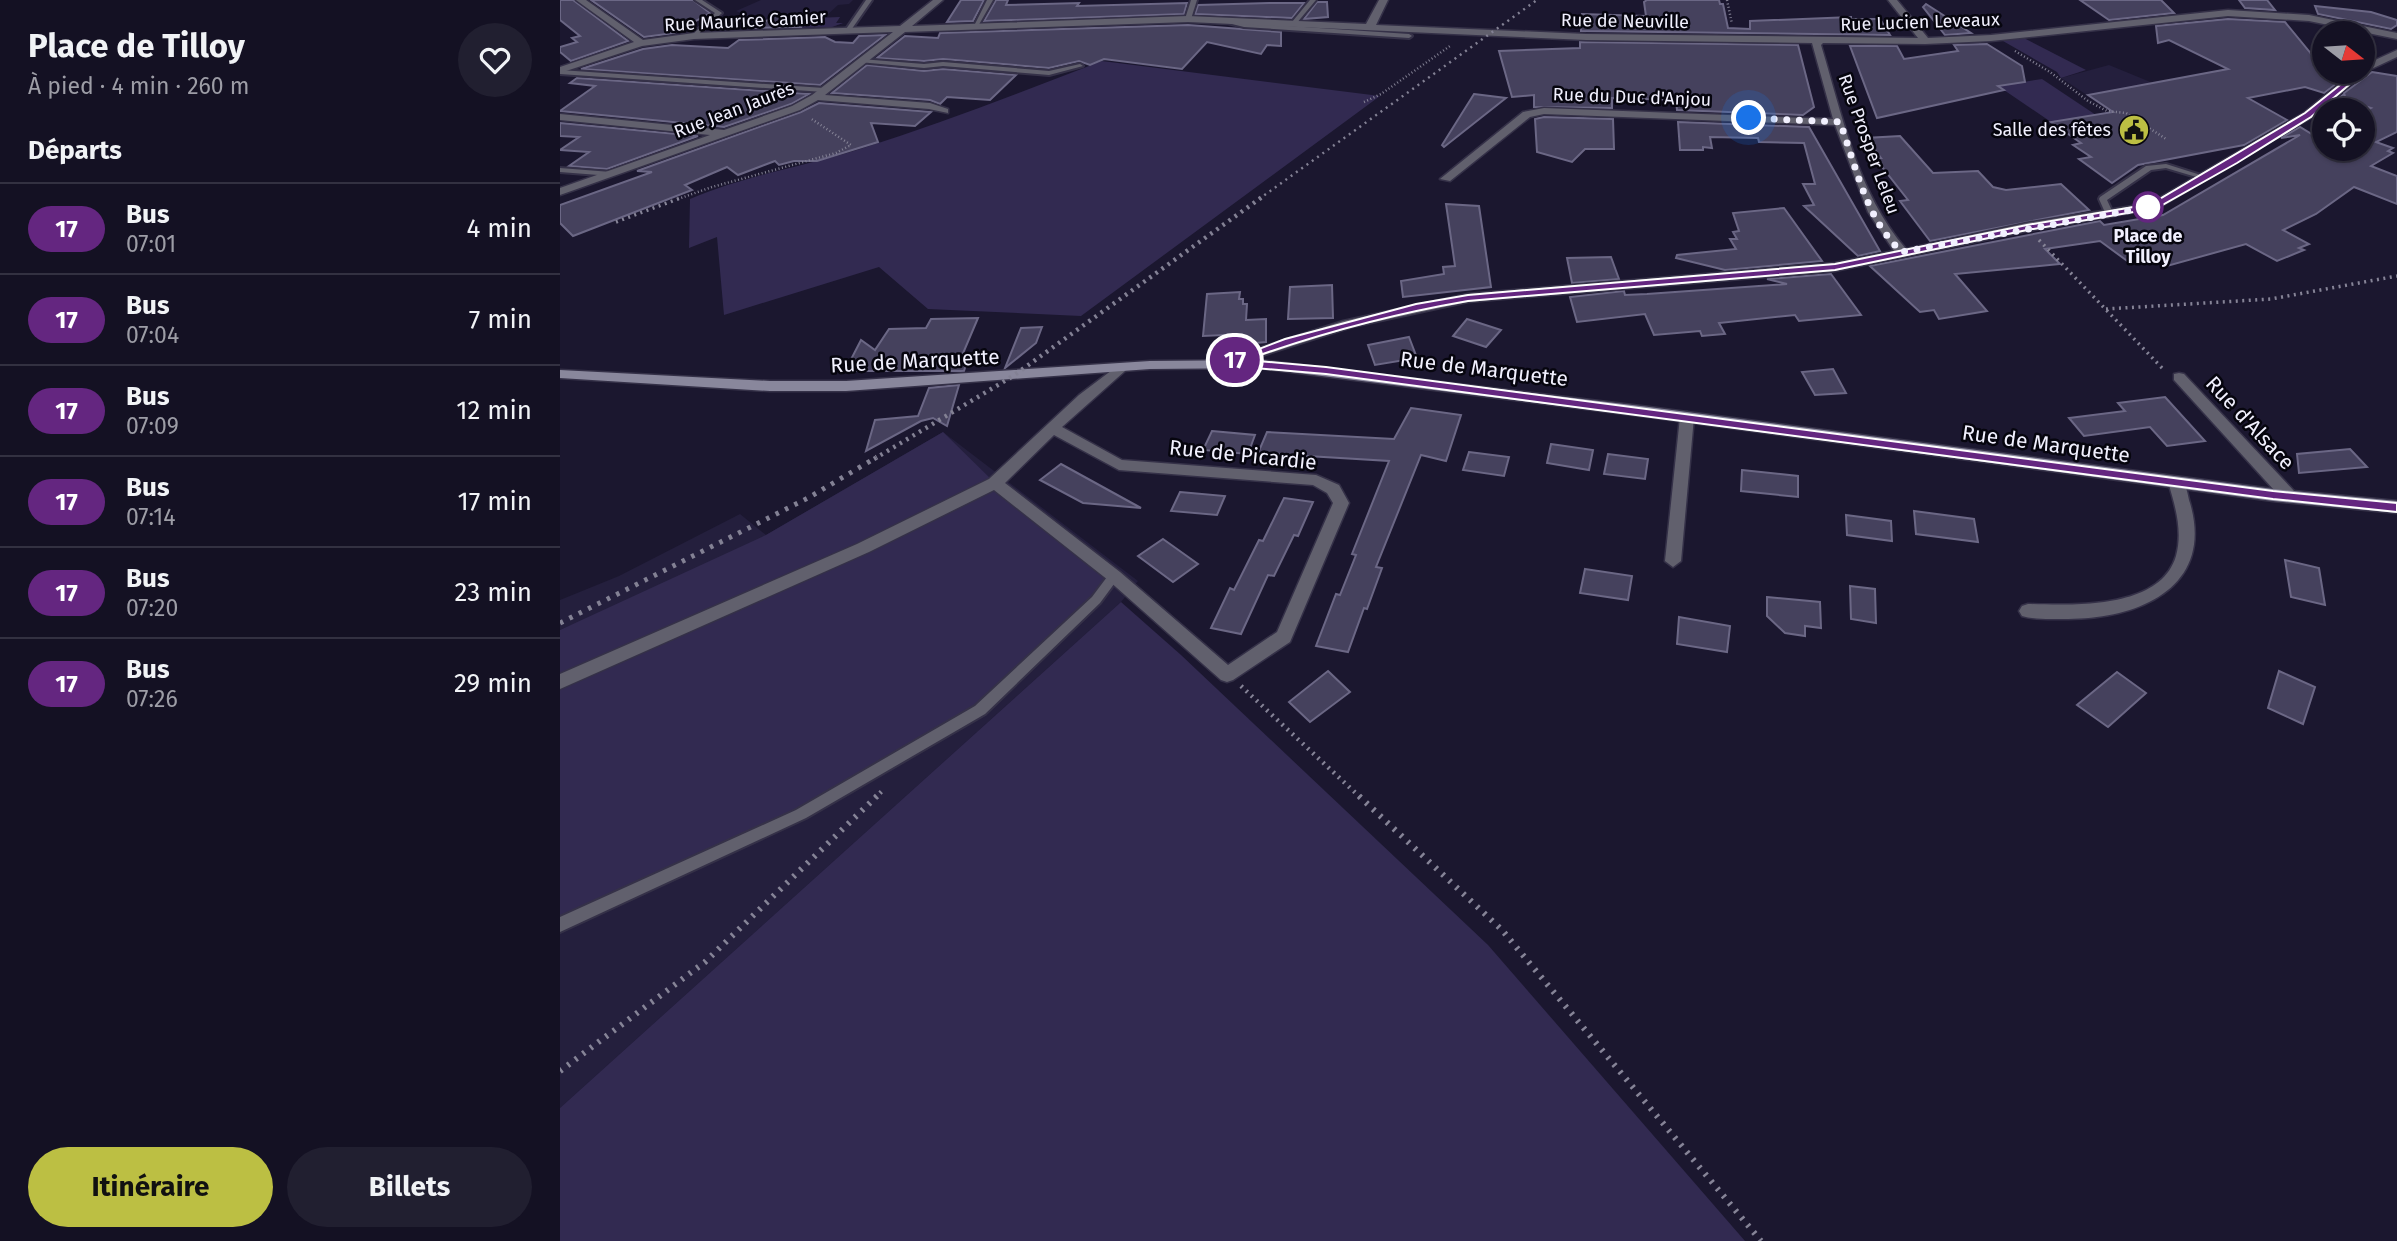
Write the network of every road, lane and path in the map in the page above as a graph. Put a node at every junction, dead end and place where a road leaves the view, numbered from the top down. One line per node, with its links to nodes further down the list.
1 (580, 0): 27 (street, Rue Maurice Camier)
2 (698, 0): 20 (lane)
3 (869, 0): 19 (lane)
4 (939, 0): 16 (street, Rue Jean Jaurès)
5 (990, 0): 14 (lane)
6 (1194, 0): 11 (lane)
7 (1313, 0): 13 (lane)
8 (1384, 0): 15 (street)
9 (1727, 0): 24 (path)
10 (1892, 0): 25 (street)
11 (1188, 19): 12 (street, Rue Maurice Camier); 14 (street, Rue Maurice Camier)
12 (1222, 20): 13 (street, Rue Maurice Camier); 21 (lane)
13 (1294, 23): 15 (street, Rue Maurice Camier)
14 (975, 27): 16 (street, Rue Maurice Camier)
15 (1370, 27): 17 (street, Rue Maurice Camier)
16 (902, 29): 19 (street, Rue Maurice Camier); 29 (street, Rue Jean Jaurès)
17 (1430, 30): 18 (street, Rue de Neuville)
18 (1464, 31): 24 (street, Rue de Neuville); 39 (path)
19 (847, 32): 20 (street, Rue Maurice Camier)
20 (694, 36): 27 (street, Rue Maurice Camier)
21 (1409, 36)
22 (2397, 36): 23 (street, Rue Lucien Leveaux)
23 (1991, 38): 25 (street, Rue Lucien Leveaux); 37 (path)
24 (1734, 39): 26 (street, Rue de Neuville)
25 (1925, 41): 26 (street, Rue Lucien Leveaux)
26 (1819, 42): 43 (street, Rue Prosper Leleu)
27 (641, 43): 34 (street)
28 (2397, 53): 30 (street)
29 (861, 61): 32 (lane); 36 (street, Rue Jean Jaurès)
30 (2375, 63)
31 (2375, 63): 33 (street)
32 (1080, 66)
33 (2397, 70)
34 (560, 71): 36 (lane)
35 (2345, 84): 48 (street)
36 (820, 93): 40 (street, Rue Jean Jaurès); 41 (street)
37 (2082, 96): 38 (path); 45 (path)
38 (2071, 98)
39 (1364, 102)
40 (796, 108): 44 (street, Rue Jean Jaurès); 52 (path)
41 (944, 111)
42 (560, 117): 44 (street)
43 (1840, 122): 49 (street, Rue du Duc d'Anjou); 54 (street, Rue Prosper Leleu)
44 (725, 133): 47 (street, Rue Jean Jaurès)
45 (2166, 139)
46 (560, 170): 47 (lane)
47 (611, 174): 50 (street, Rue Jean Jaurès)
48 (2203, 177): 51 (street); 51 (lane)
49 (1446, 178)
50 (560, 192)
51 (2110, 215): 53 (street)
52 (616, 222)
53 (2027, 228): 54 (street); 56 (path)
54 (1902, 252): 57 (street)
55 (2397, 276): 56 (path)
56 (2106, 309): 60 (path)
57 (1230, 362): 58 (street, Rue de Marquette); 61 (street, Rue de Marquette)
58 (1120, 368): 59 (street, Rue de Marquette); 62 (street)
59 (560, 374)
60 (2179, 377): 65 (street, Rue d'Alsace)
61 (1687, 417): 63 (street, Rue de Marquette); 67 (street)
62 (1052, 428): 64 (street); 70 (street, Rue de Picardie)
63 (2176, 482): 65 (street, Rue de Marquette); 69 (street)
64 (995, 483): 68 (street); 71 (street)
65 (2290, 497): 66 (street, Rue de Marquette)
66 (2397, 507)
67 (1673, 561)
68 (1114, 576): 70 (street); 73 (lane)
69 (2028, 611)
70 (1227, 675): 75 (path)
71 (560, 682)
72 (885, 788): 74 (path)
73 (560, 925)
74 (560, 1072)
75 (1761, 1241)

